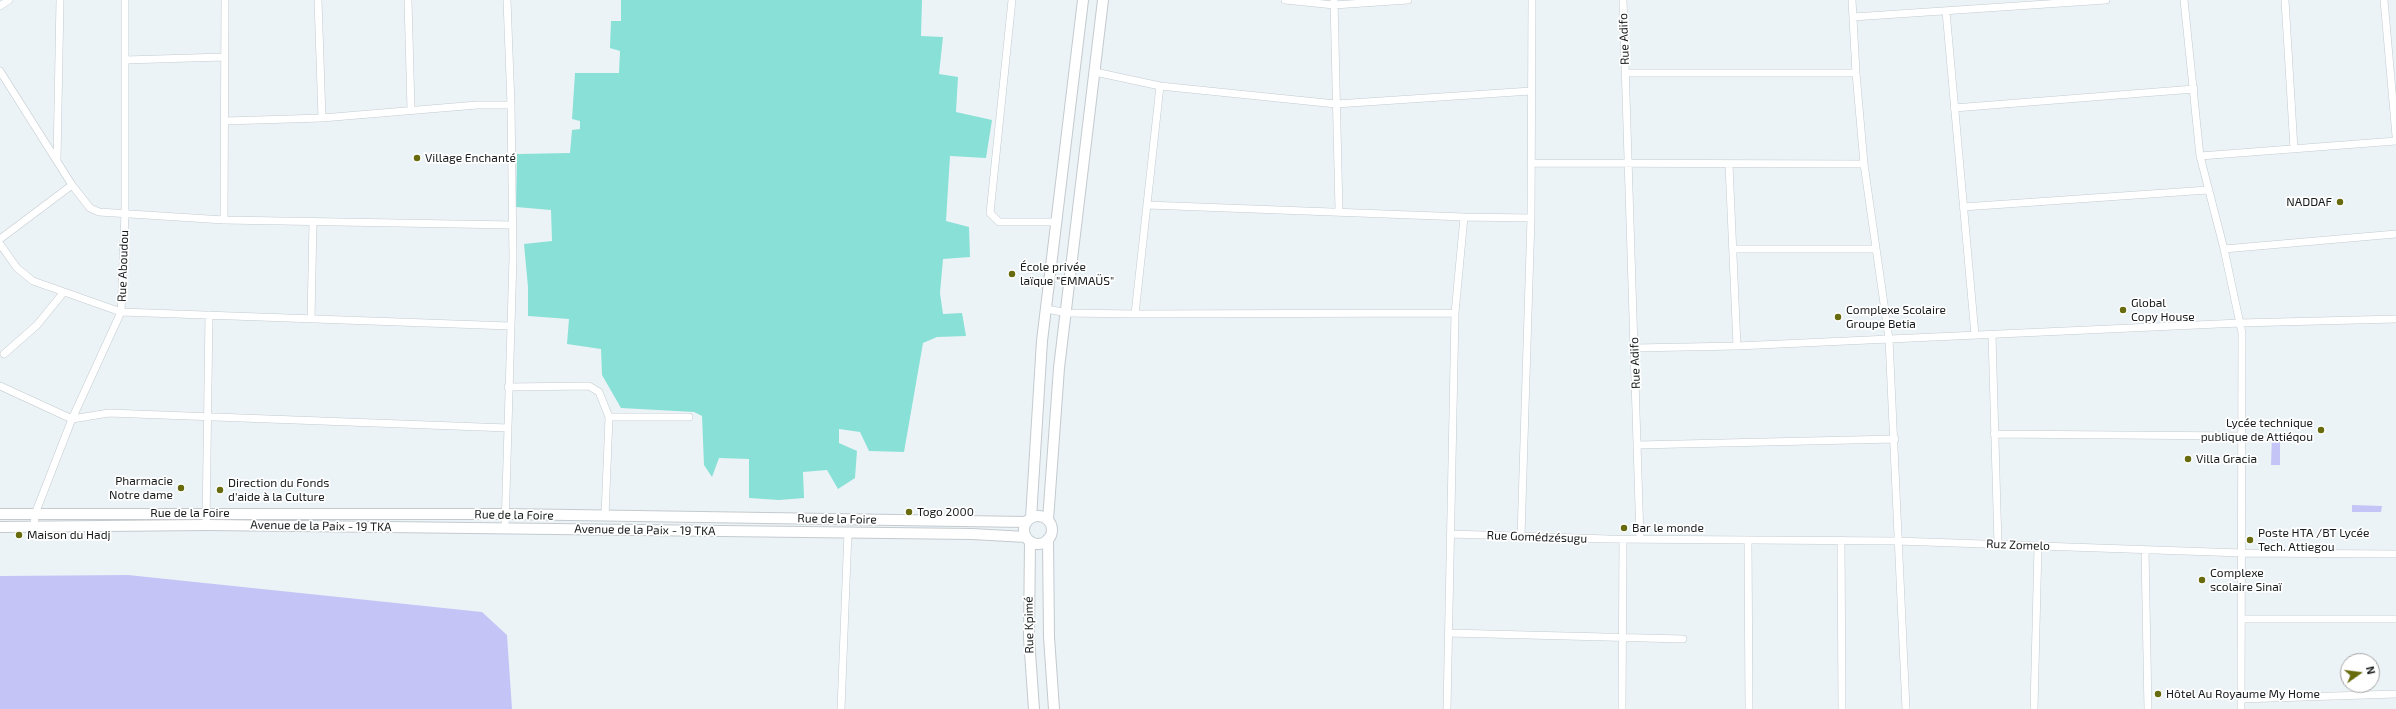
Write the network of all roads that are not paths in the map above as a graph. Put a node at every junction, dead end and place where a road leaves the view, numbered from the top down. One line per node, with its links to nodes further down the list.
1 (9, 0): 21 (street)
2 (60, 0): 43 (street)
3 (125, 0): 25 (street, Rue Aboudou)
4 (225, 0): 24 (street)
5 (318, 0): 37 (street)
6 (408, 0): 36 (street)
7 (507, 0): 34 (street)
8 (1012, 0): 58 (street)
9 (1084, 0): 58 (main road)
10 (1103, 0): 27 (main road)
11 (1285, 0): 20 (street)
12 (1408, 0): 20 (street)
13 (1532, 0): 32 (street)
14 (1623, 0): 28 (street, Rue Adifo)
15 (1852, 0): 23 (street)
16 (2106, 0): 22 (street)
17 (2184, 0): 31 (street)
18 (2285, 0): 41 (street)
19 (2384, 0): 39 (street)
20 (1334, 2): 33 (street)
21 (0, 6)
22 (1946, 11): 23 (street); 35 (street)
23 (1853, 17): 29 (street)
24 (224, 57): 25 (street); 38 (street)
25 (125, 60): 53 (street, Rue Aboudou)
26 (0, 71): 43 (street)
27 (1095, 72): 30 (street); 69 (main road)
28 (1625, 73): 29 (street); 45 (street, Rue Adifo)
29 (1856, 73): 46 (street)
30 (1160, 86): 33 (street); 50 (street)
31 (2194, 89): 35 (street); 42 (street)
32 (1531, 91): 33 (street); 44 (street)
33 (1336, 104): 52 (street)
34 (511, 106): 36 (street); 59 (street)
35 (1954, 108): 51 (street)
36 (411, 110): 37 (street)
37 (322, 118): 38 (street)
38 (225, 121): 56 (street)
39 (2396, 136)
40 (2396, 141): 41 (street)
41 (2294, 149): 42 (street)
42 (2200, 156): 49 (street)
43 (57, 160): 48 (street)
44 (1532, 163): 45 (street); 55 (street)
45 (1628, 163): 47 (street); 81 (street, Rue Adifo)
46 (1864, 164): 47 (street); 64 (street)
47 (1729, 165): 63 (street)
48 (72, 185): 53 (street); 61 (street)
49 (2208, 190): 51 (street); 65 (street)
50 (1147, 205): 52 (street); 70 (street)
51 (1963, 207): 78 (street)
52 (1338, 211): 54 (street)
53 (125, 213): 56 (street); 68 (street, Rue Aboudou)
54 (1464, 217): 55 (street); 71 (street)
55 (1531, 218): 107 (street)
56 (224, 220): 57 (street)
57 (312, 222): 59 (street); 73 (street)
58 (1057, 222): 67 (main road)
59 (512, 226): 76 (street)
60 (2396, 234): 65 (street)
61 (0, 239)
62 (0, 244): 66 (street)
63 (1733, 249): 64 (street); 80 (street)
64 (1876, 249): 79 (street)
65 (2224, 249): 75 (street)
66 (63, 293): 68 (street); 82 (street)
67 (1047, 309): 69 (street); 99 (main road)
68 (121, 312): 72 (street); 88 (street, Rue Aboudou)
69 (1067, 313): 70 (street); 100 (main road)
70 (1135, 314): 71 (street)
71 (1454, 314): 106 (street)
72 (209, 315): 73 (street); 87 (street)
73 (311, 319): 76 (street)
74 (2396, 319): 75 (street)
75 (2240, 323): 77 (street); 91 (street)
76 (510, 326): 84 (street)
77 (1992, 335): 78 (street); 90 (street)
78 (1975, 336): 79 (street)
79 (1889, 339): 80 (street); 92 (street)
80 (1737, 346): 81 (street)
81 (1635, 348): 93 (street, Rue Adifo)
82 (4, 354)
83 (0, 386): 88 (street)
84 (508, 386): 85 (street); 89 (street)
85 (609, 417): 86 (street); 98 (street)
86 (689, 417)
87 (206, 418): 88 (street); 89 (street); 94 (street)
88 (72, 419): 96 (street, Rue Aboudou)
89 (508, 428): 97 (street)
90 (1994, 434): 91 (street); 115 (street)
91 (2242, 436): 118 (street)
92 (1895, 439): 93 (street); 114 (street)
93 (1638, 444): 108 (street, Rue Adifo)
94 (207, 513): 96 (main road, Rue de la Foire); 97 (main road, Rue de la Foire); 101 (street)
95 (0, 514): 96 (main road, Rue de la Foire)
96 (35, 514): 103 (street, Rue Aboudou)
97 (505, 514): 98 (main road, Rue de la Foire); 104 (street)
98 (605, 516): 99 (main road, Rue de la Foire)
99 (1029, 520): 100 (main road); 109 (main road)
100 (1048, 520): 110 (main road)
101 (206, 525): 103 (main road, Avenue de la Paix - 19 TKA); 104 (main road, Avenue de la Paix - 19 TKA)
102 (0, 527): 103 (main road, Avenue de la Paix - 19 TKA)
103 (34, 527)
104 (505, 528): 105 (main road, Avenue de la Paix - 19 TKA)
105 (848, 532): 109 (main road, Avenue de la Paix - 19 TKA); 127 (street)
106 (1451, 534): 107 (street, Rue Gomédzésugu); 122 (street)
107 (1521, 536): 111 (street, Rue Gomédzésugu)
108 (1640, 538): 111 (street); 112 (street, Ruz Zomelo)
109 (1028, 539): 110 (main road); 128 (main road, Rue Kpimé)
110 (1048, 539): 129 (main road)
111 (1623, 539): 123 (street)
112 (1748, 540): 113 (street, Ruz Zomelo); 132 (street)
113 (1842, 540): 114 (street, Ruz Zomelo); 133 (street)
114 (1897, 541): 115 (street, Ruz Zomelo); 134 (street)
115 (1998, 545): 116 (street, Ruz Zomelo)
116 (2038, 546): 117 (street, Ruz Zomelo); 135 (street)
117 (2145, 550): 118 (street, Ruz Zomelo); 136 (street)
118 (2242, 553): 119 (street, Ruz Zomelo); 120 (street)
119 (2396, 554)
120 (2242, 619): 121 (street); 126 (street)
121 (2396, 619)
122 (1449, 633): 123 (street); 130 (street)
123 (1623, 637): 124 (street); 131 (street)
124 (1683, 639)
125 (2396, 694): 126 (street)
126 (2241, 699): 137 (street)
127 (841, 709)
128 (1034, 709)
129 (1054, 709)
130 (1447, 709)
131 (1622, 709)
132 (1749, 709)
133 (1842, 709)
134 (1906, 709)
135 (2034, 709)
136 (2148, 709)
137 (2241, 709)

